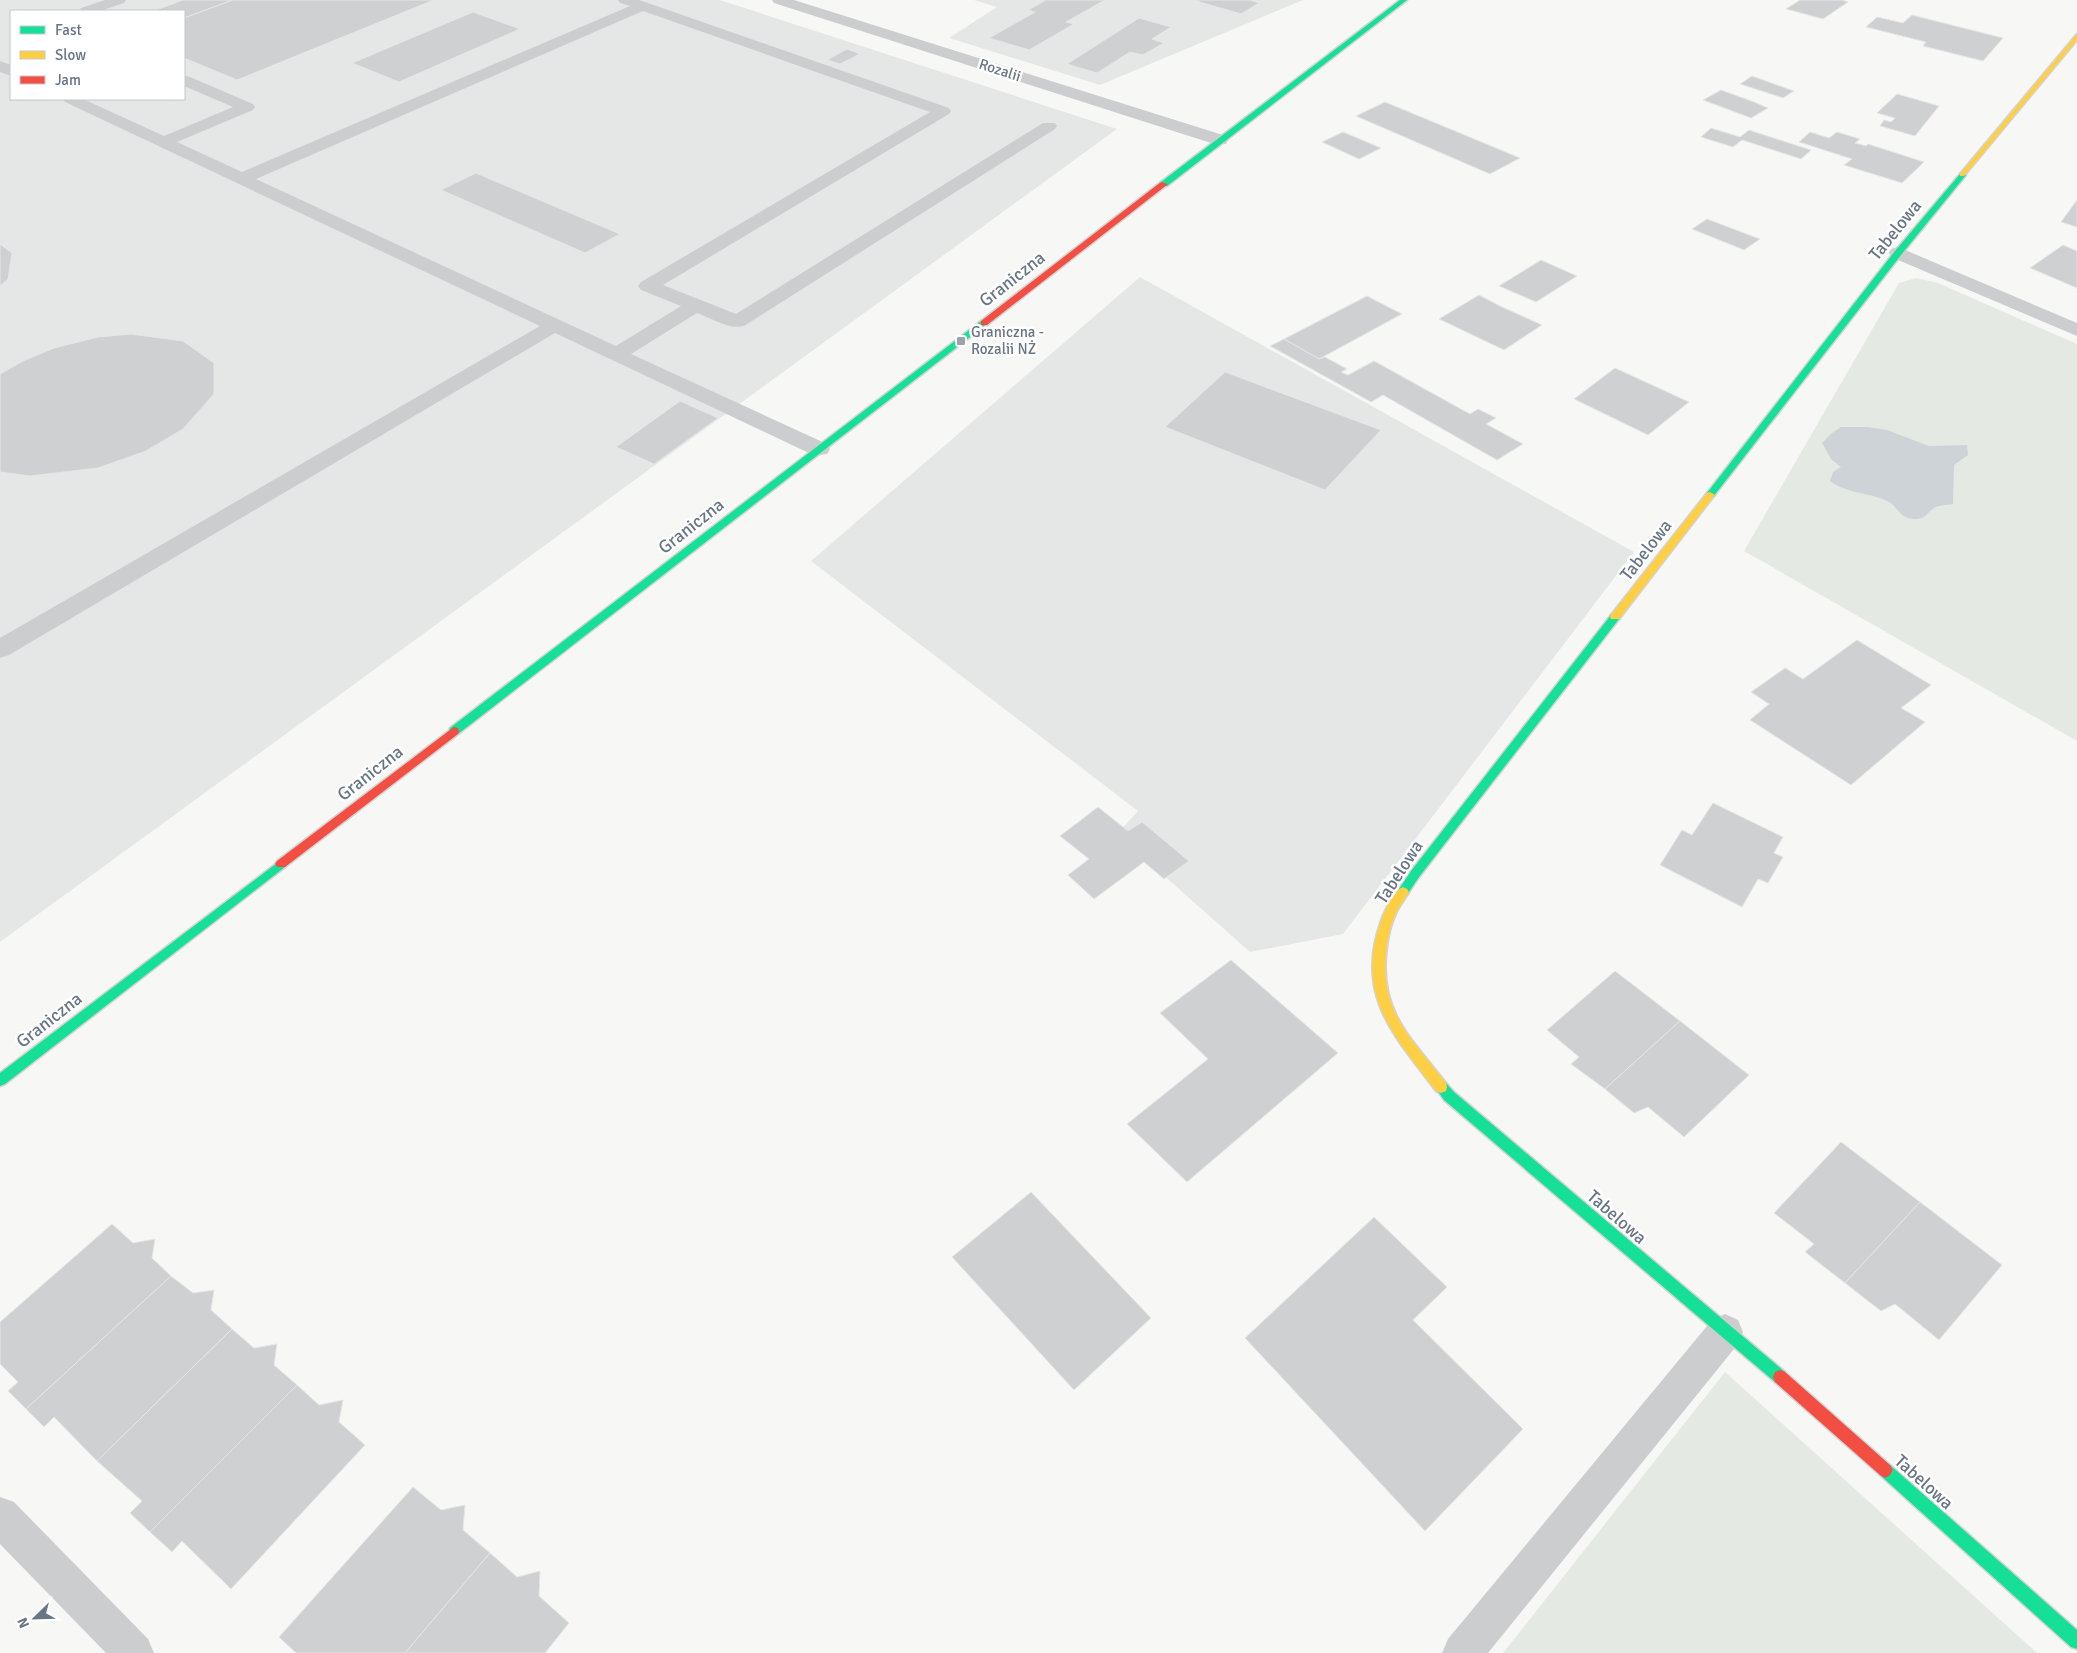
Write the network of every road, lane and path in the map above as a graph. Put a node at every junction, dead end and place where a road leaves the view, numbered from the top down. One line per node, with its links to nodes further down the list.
1 (118, 0): 6 (street)
2 (625, 0): 5 (street)
3 (779, 0): 11 (street, Rozalii)
4 (1404, 0): 11 (street, Graniczna)
5 (642, 6): 13 (street); 15 (street)
6 (89, 10)
7 (2077, 36): 14 (street, Tabelowa)
8 (185, 80): 12 (street)
9 (73, 100): 12 (street)
10 (1049, 126): 15 (street)
11 (1220, 140): 19 (street, Graniczna)
12 (164, 142): 13 (street)
13 (242, 178): 16 (street)
14 (1898, 253): 17 (street); 22 (street, Tabelowa)
15 (696, 305): 18 (street)
16 (555, 325): 18 (street); 20 (street)
17 (2077, 330)
18 (617, 354): 19 (street)
19 (819, 449): 21 (street, Graniczna)
20 (0, 649)
21 (0, 1080)
22 (1725, 1332): 24 (street, Tabelowa); 26 (street)
23 (0, 1516): 25 (street)
24 (2077, 1641)
25 (125, 1649)
26 (1462, 1653)

